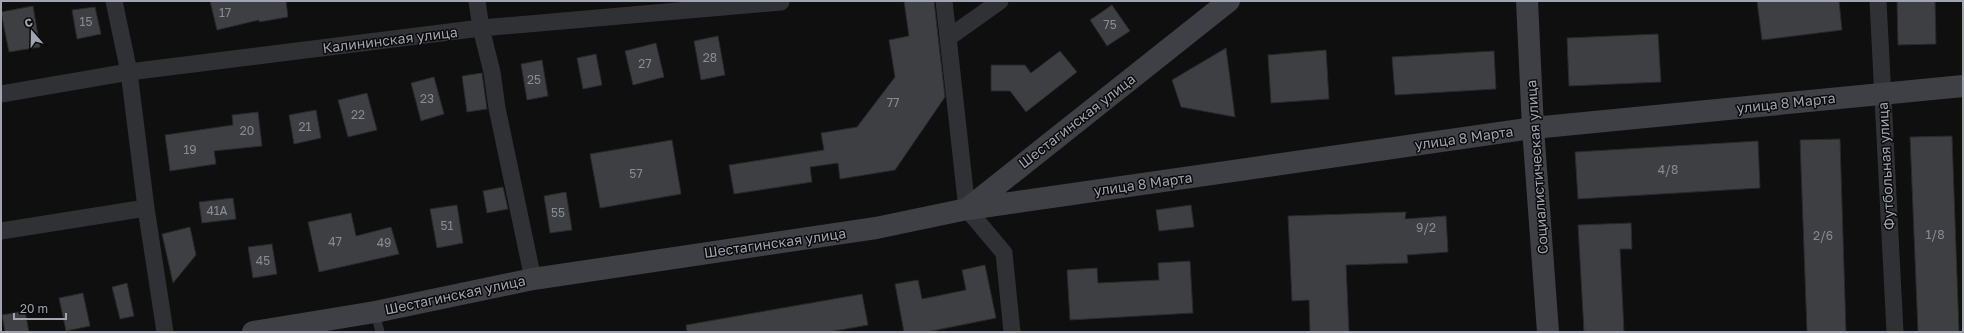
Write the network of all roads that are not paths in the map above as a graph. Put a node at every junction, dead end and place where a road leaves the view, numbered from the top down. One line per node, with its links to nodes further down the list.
1 (114, 1): 11 (street)
2 (477, 1): 9 (street)
3 (944, 1): 10 (street)
4 (1000, 1): 10 (street)
5 (1229, 1): 17 (street, Шестагинская улица)
6 (1527, 1): 15 (street, Социалистическая улица)
7 (1878, 1): 14 (street, Футбольная улица)
8 (781, 2): 9 (street, Калининская улица)
9 (481, 28): 11 (street, Калининская улица); 19 (street)
10 (948, 38): 17 (street)
11 (129, 72): 13 (street, Калининская улица); 16 (street)
12 (1963, 86): 14 (street, улица 8 Марта)
13 (1, 94)
14 (1883, 94): 15 (street, улица 8 Марта); 25 (street, Футбольная улица)
15 (1533, 128): 17 (street, улица 8 Марта); 24 (street, Социалистическая улица)
16 (146, 208): 18 (street); 21 (street)
17 (967, 209): 19 (street, Шестагинская улица); 23 (street)
18 (1, 231)
19 (533, 279): 20 (street, Шестагинская улица)
20 (377, 322): 22 (street, Шестагинская улица)
21 (165, 332)
22 (253, 332)
23 (1012, 332)
24 (1548, 332)
25 (1895, 332)

